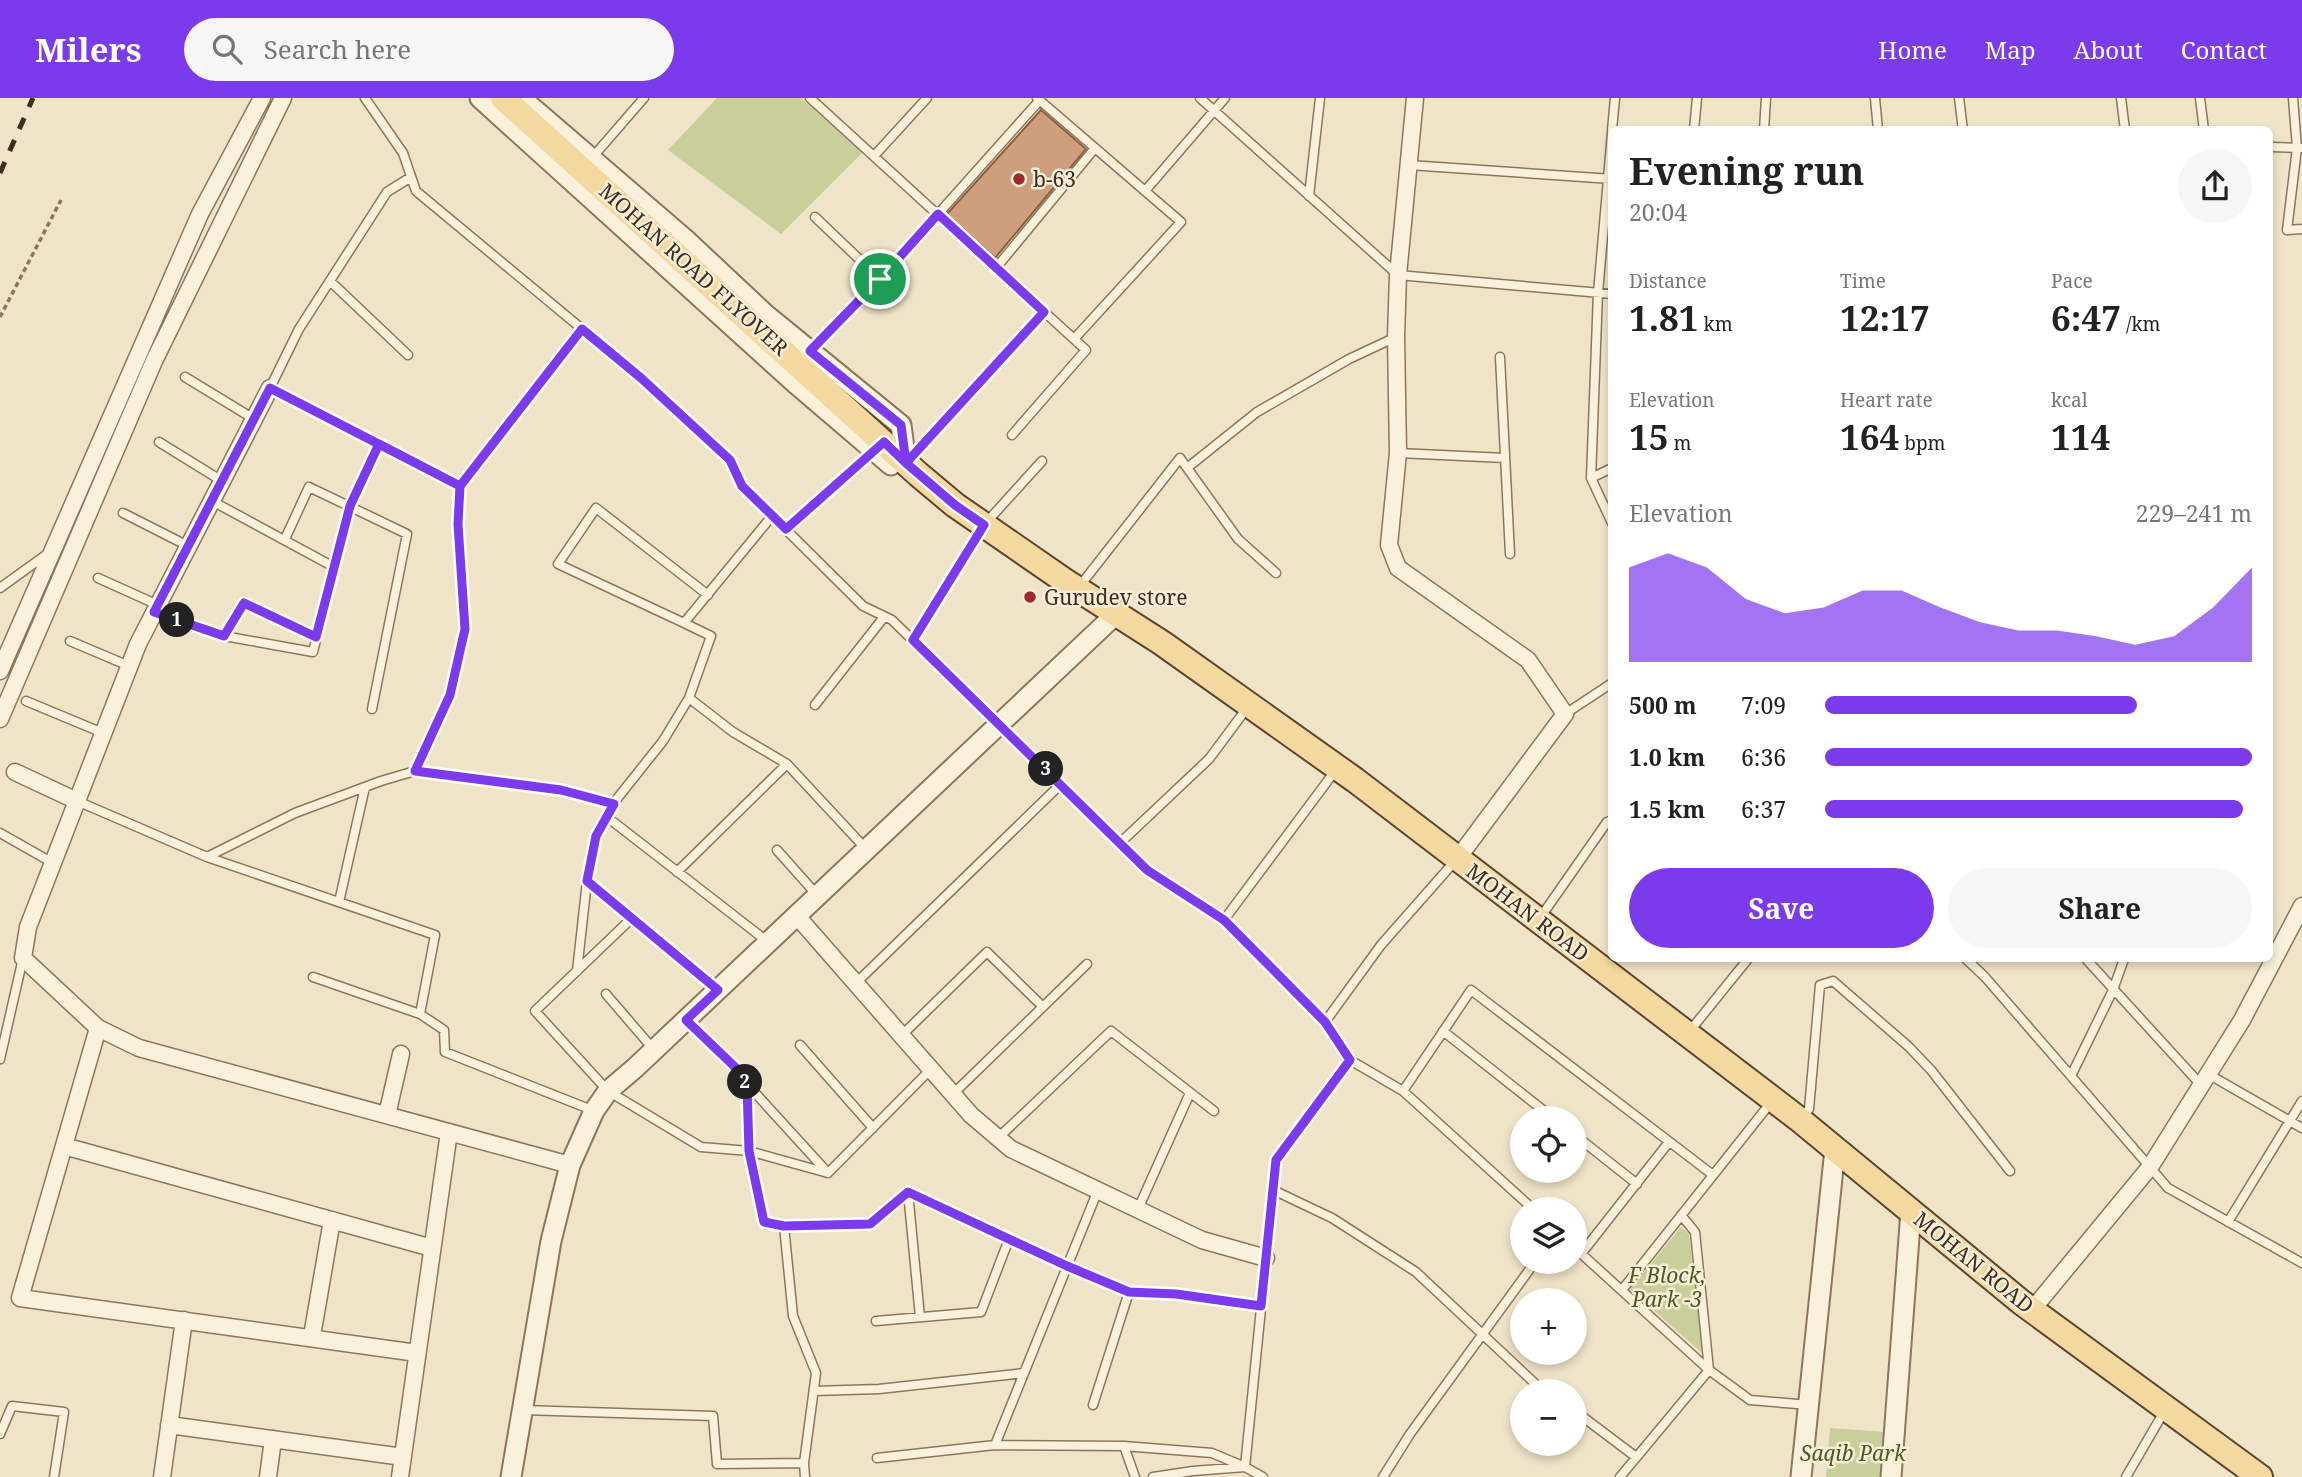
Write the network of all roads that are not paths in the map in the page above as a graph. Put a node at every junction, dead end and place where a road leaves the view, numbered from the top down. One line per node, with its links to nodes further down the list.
1 (262, 98): 41 (street)
2 (283, 98): 42 (street)
3 (365, 98): 36 (lane)
4 (480, 98): 67 (street)
5 (644, 98): 34 (lane)
6 (810, 98): 33 (lane)
7 (927, 98): 33 (lane)
8 (1200, 98): 22 (lane)
9 (1225, 98): 22 (lane)
10 (1320, 98): 39 (lane)
11 (1415, 98): 35 (street)
12 (1615, 98): 23 (lane)
13 (1697, 98): 24 (lane)
14 (1766, 98): 25 (lane)
15 (1875, 98): 26 (lane)
16 (1959, 98): 27 (lane)
17 (2121, 98): 28 (lane)
18 (2200, 98): 29 (lane)
19 (2292, 98): 32 (lane)
20 (520, 99): 34 (street); 67 (main road, MOHAN ROAD FLYOVER)
21 (1039, 99): 31 (lane); 43 (lane)
22 (1214, 111): 38 (lane); 39 (lane)
23 (1612, 126)
24 (1694, 126)
25 (1763, 126)
26 (1878, 126)
27 (1962, 126)
28 (2124, 126)
29 (2204, 126)
30 (2273, 147): 32 (lane)
31 (1095, 148): 38 (lane); 46 (lane)
32 (2299, 148): 45 (lane)
33 (874, 156): 43 (lane)
34 (591, 159): 56 (street)
35 (1409, 164): 37 (lane); 47 (street)
36 (411, 177): 49 (lane); 53 (lane)
37 (1608, 179)
38 (1145, 191): 55 (lane)
39 (1309, 196): 47 (lane)
40 (1608, 198): 50 (lane)
41 (206, 203): 42 (street); 59 (street)
42 (227, 213): 60 (street)
43 (938, 214): 46 (lane); 48 (lane)
44 (815, 217): 48 (lane)
45 (2302, 229)
46 (996, 268): 52 (lane)
47 (1398, 275): 50 (lane); 54 (street)
48 (880, 279): 56 (lane)
49 (330, 281): 57 (lane); 62 (lane)
50 (1598, 293): 51 (lane); 74 (lane)
51 (1608, 294)
52 (1044, 312): 55 (lane); 71 (lane)
53 (582, 329): 76 (lane); 83 (lane)
54 (1396, 337): 68 (street); 72 (lane)
55 (1074, 339): 64 (lane)
56 (810, 351): 71 (street)
57 (408, 355)
58 (1500, 357): 69 (lane)
59 (131, 369): 60 (street); 77 (street)
60 (148, 376): 80 (street)
61 (185, 377): 63 (lane)
62 (270, 388): 63 (street); 66 (lane)
63 (254, 419): 75 (street)
64 (1012, 435)
65 (159, 442): 75 (lane)
66 (379, 444): 76 (lane); 79 (lane)
67 (879, 446): 71 (main road, MOHAN ROAD); 85 (lane)
68 (1398, 453): 69 (lane); 112 (street)
69 (1505, 458): 89 (lane)
70 (1042, 461): 84 (lane)
71 (912, 468): 84 (main road, MOHAN ROAD)
72 (1187, 468): 91 (lane); 94 (lane)
73 (1608, 470): 74 (lane)
74 (1591, 478): 82 (lane)
75 (222, 481): 78 (street)
76 (460, 486): 118 (lane)
77 (75, 500): 80 (street); 88 (street)
78 (212, 501): 86 (lane); 87 (street)
79 (350, 506): 86 (lane); 90 (lane); 111 (lane)
80 (92, 507): 113 (street)
81 (123, 513): 87 (lane)
82 (1608, 514)
83 (772, 516): 85 (lane); 95 (lane)
84 (984, 525): 94 (main road, MOHAN ROAD); 102 (lane)
85 (786, 529): 98 (lane)
86 (285, 539): 90 (lane)
87 (188, 546): 96 (street)
88 (55, 548): 93 (lane); 105 (street)
89 (1510, 554)
90 (334, 567): 101 (lane)
91 (1276, 573)
92 (98, 578): 96 (lane)
93 (0, 588)
94 (1077, 589): 97 (main road, MOHAN ROAD)
95 (708, 595): 99 (lane); 99 (lane)
96 (156, 608): 100 (lane); 104 (street)
97 (1116, 614): 110 (main road, MOHAN ROAD); 114 (street)
98 (884, 617): 102 (lane); 109 (lane)
99 (684, 623): 107 (lane)
100 (224, 636): 101 (lane); 101 (lane)
101 (316, 637)
102 (913, 640): 114 (lane)
103 (70, 641): 104 (lane)
104 (129, 666): 115 (street)
105 (0, 671)
106 (1608, 686): 112 (lane)
107 (690, 698): 116 (lane); 123 (lane)
108 (26, 702): 115 (lane)
109 (815, 705)
110 (1250, 705): 117 (main road, MOHAN ROAD); 127 (lane)
111 (372, 709)
112 (1564, 714): 131 (street)
113 (0, 719)
114 (999, 723): 120 (lane); 128 (street)
115 (103, 733): 122 (street)
116 (787, 764): 128 (lane); 133 (lane)
117 (1338, 767): 131 (main road, MOHAN ROAD); 140 (lane)
118 (415, 771): 121 (lane); 123 (lane)
119 (15, 772): 122 (street)
120 (1061, 784): 127 (lane); 153 (lane)
121 (365, 787): 130 (lane); 136 (lane)
122 (76, 801): 130 (lane); 132 (street)
123 (614, 804): 124 (lane)
124 (607, 817): 133 (lane); 134 (lane)
125 (1608, 822): 141 (lane)
126 (0, 833): 132 (lane)
127 (1120, 843): 140 (lane)
128 (866, 849): 135 (street)
129 (777, 850): 135 (lane)
130 (207, 857): 136 (lane)
131 (1458, 858): 141 (main road, MOHAN ROAD); 160 (lane)
132 (53, 863): 143 (street)
133 (677, 872): 142 (lane)
134 (587, 881): 139 (lane); 151 (lane)
135 (817, 895): 138 (street)
136 (339, 902): 158 (lane)
137 (2302, 906): 144 (street)
138 (796, 915): 142 (street); 153 (street)
139 (632, 918): 151 (lane); 154 (lane)
140 (1224, 920): 160 (lane)
141 (1539, 920): 163 (main road, MOHAN ROAD)
142 (768, 942): 154 (street)
143 (23, 958): 161 (street); 168 (lane)
144 (2273, 961)
145 (1746, 962): 163 (lane)
146 (1969, 962): 171 (lane)
147 (2089, 962): 155 (lane)
148 (2123, 962): 155 (lane)
149 (2273, 962): 172 (street)
150 (1087, 964): 157 (lane)
151 (577, 971): 174 (lane)
152 (313, 977): 158 (lane)
153 (856, 983): 164 (street)
154 (718, 990): 159 (street)
155 (2113, 990): 171 (lane); 172 (lane)
156 (606, 994): 166 (lane)
157 (1043, 1007): 164 (lane); 177 (lane)
158 (420, 1014): 181 (lane)
159 (686, 1020): 166 (street); 173 (lane)
160 (1325, 1022): 169 (lane)
161 (97, 1028): 183 (street); 192 (street)
162 (1443, 1031): 175 (lane); 180 (lane); 190 (lane)
163 (1687, 1034): 178 (main road, MOHAN ROAD)
164 (902, 1035): 170 (street)
165 (800, 1045): 186 (lane)
166 (654, 1051): 174 (street)
167 (401, 1054): 183 (street)
168 (0, 1059)
169 (1350, 1060): 175 (lane); 202 (lane)
170 (932, 1069): 177 (street); 186 (lane)
171 (2071, 1076): 196 (lane)
172 (2205, 1079): 185 (lane); 196 (street)
173 (747, 1084): 194 (lane); 198 (lane)
174 (608, 1091): 181 (street); 194 (lane)
175 (1404, 1091): 204 (lane)
176 (1190, 1093): 182 (lane); 189 (lane); 205 (lane)
177 (953, 1094): 189 (street)
178 (1773, 1099): 184 (main road, MOHAN ROAD); 199 (lane)
179 (2302, 1101): 185 (lane)
180 (1538, 1106)
181 (594, 1111): 195 (street)
182 (1214, 1111)
183 (387, 1115): 188 (street)
184 (1800, 1120): 193 (main road, MOHAN ROAD); 197 (lane)
185 (2290, 1121): 187 (lane); 209 (lane)
186 (873, 1128): 198 (lane)
187 (2302, 1128)
188 (449, 1132): 195 (street); 213 (street)
189 (998, 1138): 201 (street)
190 (1669, 1142): 199 (lane); 200 (lane)
191 (1587, 1144): 200 (lane)
192 (64, 1146): 208 (street); 224 (street)
193 (1835, 1149): 206 (main road, MOHAN ROAD); 234 (street)
194 (749, 1151): 198 (lane); 210 (lane)
195 (570, 1165): 236 (street)
196 (2150, 1167): 209 (lane); 222 (street)
197 (2010, 1171)
198 (828, 1173)
199 (1713, 1175): 207 (lane)
200 (1637, 1184): 212 (lane)
201 (1098, 1190): 205 (street); 217 (lane)
202 (1273, 1190): 214 (lane); 226 (lane)
203 (908, 1192): 210 (lane); 211 (lane); 223 (lane)
204 (1520, 1197)
205 (1138, 1209): 214 (street)
206 (1911, 1212): 222 (main road, MOHAN ROAD); 260 (street)
207 (1681, 1215): 219 (lane); 229 (lane)
208 (332, 1220): 213 (street); 227 (street)
209 (2228, 1222): 216 (lane)
210 (784, 1226): 232 (lane)
211 (1009, 1239): 217 (lane); 223 (lane)
212 (1587, 1241)
213 (432, 1248): 228 (street)
214 (1266, 1258): 221 (lane)
215 (1587, 1259): 219 (lane)
216 (2302, 1263)
217 (1067, 1266): 220 (lane); 230 (lane)
218 (1526, 1274): 226 (lane)
219 (1622, 1290): 229 (lane)
220 (1129, 1292): 221 (lane); 233 (lane)
221 (1261, 1306): 247 (lane)
222 (2032, 1310): 235 (main road, MOHAN ROAD)
223 (920, 1317): 225 (lane)
224 (184, 1320): 227 (street); 238 (street)
225 (876, 1321)
226 (1483, 1334): 231 (lane); 257 (lane)
227 (312, 1336): 228 (street)
228 (417, 1353): 243 (street)
229 (1709, 1370): 234 (lane); 244 (lane)
230 (1024, 1373): 232 (lane); 241 (lane)
231 (1530, 1379)
232 (814, 1391): 246 (lane)
233 (1093, 1405)
234 (1809, 1405): 259 (street)
235 (2166, 1408): 261 (lane); 262 (main road, MOHAN ROAD)
236 (523, 1410): 246 (lane); 252 (street)
237 (1587, 1420): 244 (lane)
238 (169, 1425): 240 (street); 249 (street)
239 (0, 1434): 248 (lane)
240 (273, 1439): 243 (street); 250 (street)
241 (995, 1445): 242 (lane); 245 (lane)
242 (1124, 1446): 247 (lane); 254 (lane)
243 (403, 1457): 251 (street)
244 (1636, 1457): 258 (lane)
245 (877, 1458)
246 (804, 1463): 253 (lane)
247 (1245, 1467): 255 (lane); 256 (lane)
248 (54, 1477)
249 (162, 1477)
250 (268, 1477)
251 (400, 1477)
252 (511, 1477)
253 (805, 1477)
254 (1135, 1477)
255 (1153, 1477)
256 (1263, 1477)
257 (1383, 1477)
258 (1620, 1477)
259 (1801, 1477)
260 (1891, 1477)
261 (2126, 1477)
262 (2260, 1477)

